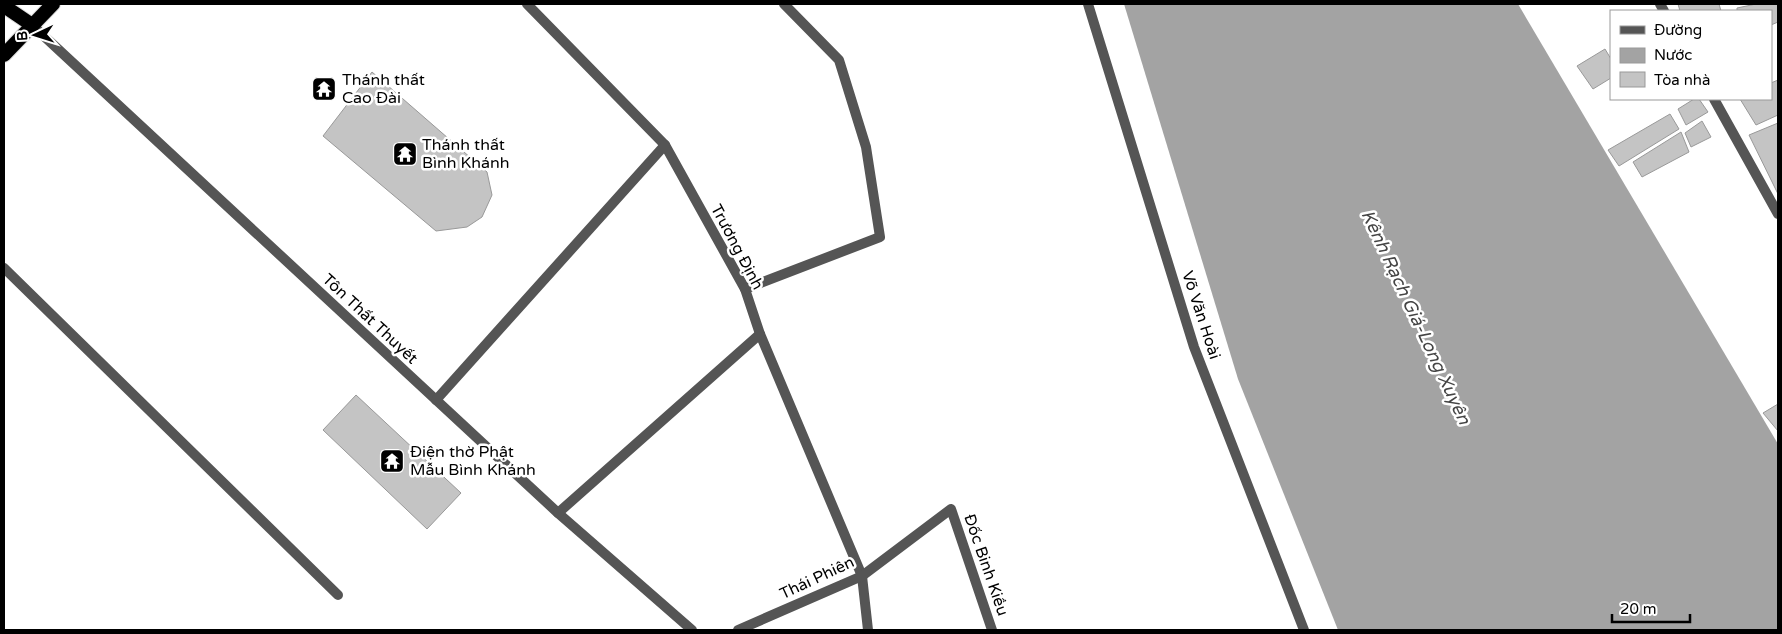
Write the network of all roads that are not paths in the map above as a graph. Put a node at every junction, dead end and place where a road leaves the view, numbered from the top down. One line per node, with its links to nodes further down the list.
1 (53, 4): 6 (highway)
2 (527, 4): 9 (street, Trương Định)
3 (784, 4): 12 (street)
4 (1088, 4): 23 (street, Võ Văn Hoài)
5 (4, 6): 6 (highway)
6 (32, 25): 7 (highway); 14 (street, Tôn Thất Thuyết)
7 (4, 55)
8 (1715, 100): 10 (street)
9 (665, 145): 12 (street, Trương Định); 14 (street)
10 (1778, 214)
11 (4, 268): 18 (street)
12 (745, 289): 13 (street, Trương Định)
13 (760, 334): 16 (street); 17 (street, Trương Định)
14 (436, 400): 16 (street, Tôn Thất Thuyết)
15 (952, 509): 17 (street, Thái Phiên); 22 (street, Đốc Binh Kiều)
16 (558, 514): 19 (street, Tôn Thất Thuyết)
17 (862, 576): 20 (street, Thái Phiên); 21 (street, Trương Định)
18 (338, 595)
19 (692, 630)
20 (738, 630)
21 (868, 630)
22 (992, 630)
23 (1304, 630)

